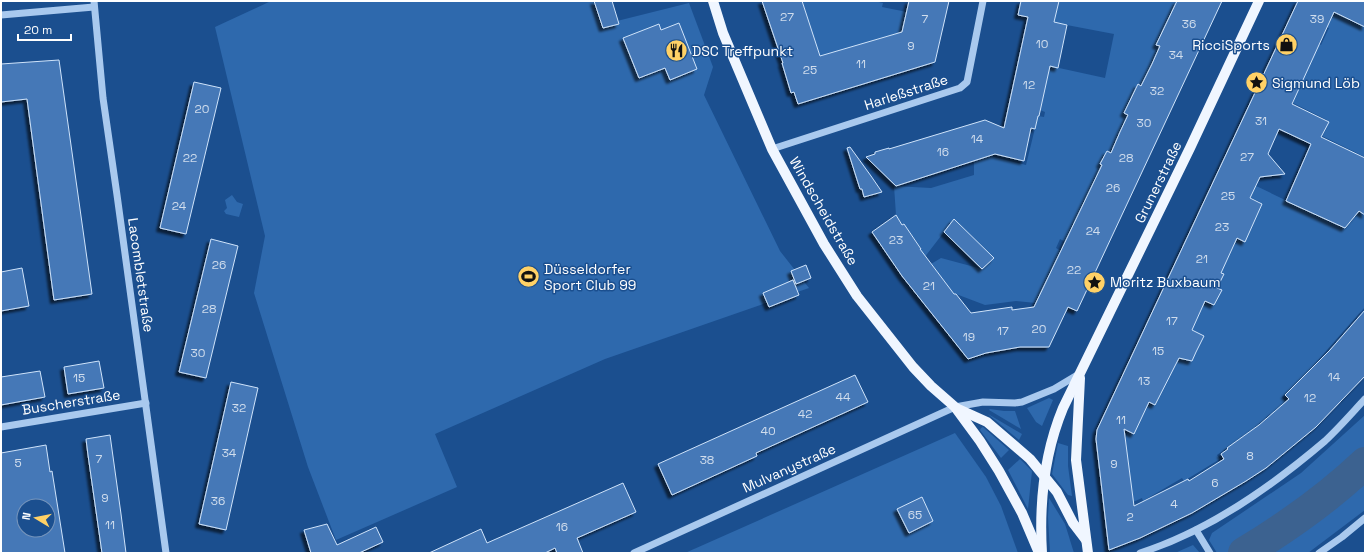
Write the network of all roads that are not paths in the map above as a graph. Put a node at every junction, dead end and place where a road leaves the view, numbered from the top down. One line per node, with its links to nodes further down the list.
1 (713, 1): 6 (main road, Windscheidstraße)
2 (983, 1): 6 (street, Harleßstraße)
3 (1259, 1): 7 (main road, Grunerstraße)
4 (94, 4): 5 (street); 9 (street, Lacombletstraße)
5 (1, 15)
6 (772, 149): 10 (main road, Windscheidstraße)
7 (1080, 374): 10 (street); 12 (main road, Grunerstraße); 15 (main road, Grunerstraße)
8 (1365, 399): 14 (street)
9 (146, 403): 11 (street, Buscherstraße); 16 (street, Lacombletstraße)
10 (955, 407): 12 (main road, Windscheidstraße); 17 (street, Mulvanystraße); 18 (main road, Windscheidstraße)
11 (1, 427)
12 (1044, 476): 15 (main road, Windscheidstraße); 19 (main road, Grunerstraße)
13 (1365, 518): 23 (street)
14 (1196, 530): 21 (street); 22 (street)
15 (1086, 540): 20 (main road, Grunerstraße)
16 (166, 553)
17 (634, 553)
18 (1039, 553)
19 (1042, 553)
20 (1088, 553)
21 (1140, 553)
22 (1210, 553)
23 (1318, 553)

